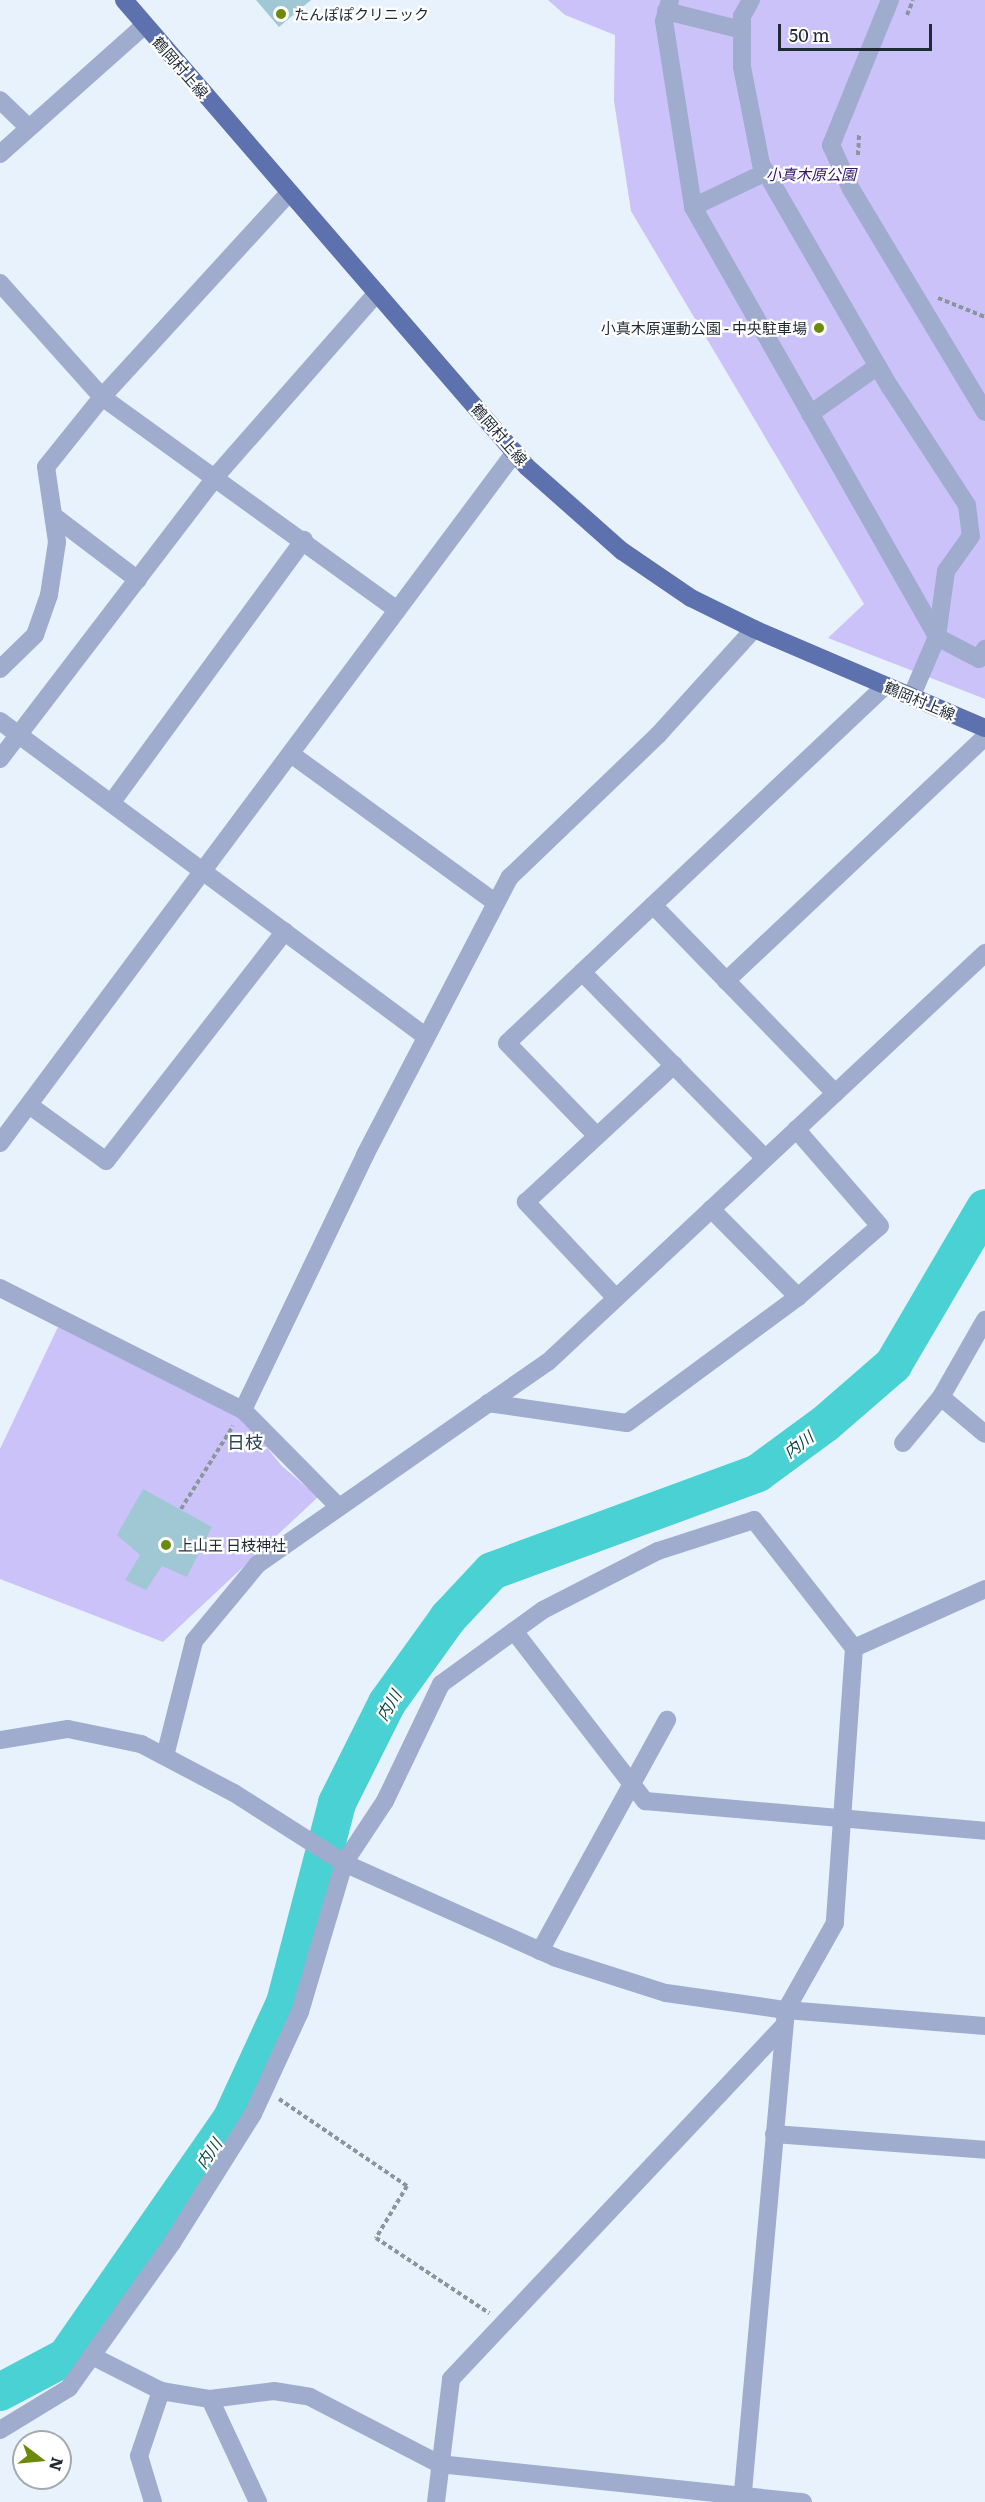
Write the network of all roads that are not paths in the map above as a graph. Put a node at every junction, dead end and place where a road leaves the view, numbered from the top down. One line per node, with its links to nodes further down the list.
1 (124, 0): 5 (main road, 鶴岡村上線)
2 (751, 0): 6 (street)
3 (890, 0): 17 (street)
4 (668, 5): 6 (street); 12 (street)
5 (145, 25): 8 (street); 11 (main road, 鶴岡村上線)
6 (742, 30): 10 (street)
7 (0, 100): 8 (street)
8 (29, 128): 9 (street)
9 (0, 154)
10 (766, 172): 12 (street); 15 (street)
11 (289, 193): 14 (main road, 鶴岡村上線); 16 (street)
12 (693, 207): 18 (street)
13 (0, 284): 16 (street)
14 (377, 293): 19 (main road, 鶴岡村上線); 20 (street)
15 (878, 366): 18 (street); 26 (street)
16 (102, 397): 20 (street); 21 (street)
17 (985, 412)
18 (810, 414): 26 (street)
19 (515, 452): 24 (street); 25 (main road, 鶴岡村上線)
20 (216, 476): 22 (street); 23 (street)
21 (55, 517): 23 (street); 28 (street)
22 (304, 540): 24 (street); 37 (street)
23 (138, 580): 33 (street)
24 (397, 610): 35 (street)
25 (754, 629): 29 (main road, 鶴岡村上線); 39 (street)
26 (937, 637): 27 (street); 30 (street)
27 (985, 649)
28 (0, 669)
29 (885, 686): 30 (main road, 鶴岡村上線); 40 (street)
30 (912, 696): 32 (main road, 鶴岡村上線)
31 (0, 721): 33 (street)
32 (985, 728)
33 (20, 733): 36 (street); 37 (street)
34 (985, 737): 44 (street)
35 (291, 754): 38 (street); 39 (street)
36 (0, 759)
37 (112, 802): 38 (street)
38 (204, 871): 41 (street); 48 (street)
39 (496, 903): 45 (street)
40 (653, 905): 43 (street); 44 (street)
41 (285, 931): 45 (street); 48 (street)
42 (985, 953): 47 (street)
43 (582, 972): 46 (street); 50 (street)
44 (726, 981): 47 (street)
45 (425, 1036): 60 (street)
46 (674, 1065): 50 (street); 52 (street)
47 (834, 1093): 49 (street)
48 (29, 1105): 51 (street)
49 (796, 1129): 52 (street); 55 (street)
50 (597, 1136): 56 (street)
51 (0, 1143)
52 (765, 1158): 53 (street)
53 (711, 1209): 55 (street); 56 (street)
54 (0, 1288): 60 (street)
55 (798, 1297): 59 (street)
56 (615, 1298): 59 (street)
57 (985, 1320): 58 (street)
58 (941, 1397): 61 (street); 62 (street)
59 (488, 1403): 63 (street)
60 (243, 1410): 63 (street)
61 (985, 1434)
62 (903, 1443)
63 (338, 1506): 69 (street)
64 (985, 1589): 66 (street)
65 (514, 1631): 66 (street); 70 (street); 73 (street)
66 (854, 1648): 71 (street)
67 (667, 1720): 70 (street)
68 (0, 1740): 69 (street)
69 (165, 1756): 73 (street)
70 (630, 1786): 71 (street); 74 (street)
71 (843, 1818): 72 (street); 75 (street)
72 (985, 1831)
73 (344, 1863): 74 (street); 79 (street)
74 (540, 1951): 75 (street)
75 (784, 2019): 76 (street); 77 (street); 83 (street)
76 (985, 2026)
77 (774, 2134): 78 (street); 84 (street)
78 (985, 2150)
79 (92, 2356): 80 (street); 82 (street)
80 (161, 2391): 81 (street); 85 (street)
81 (210, 2399): 83 (street); 86 (street)
82 (0, 2430)
83 (439, 2464): 84 (street); 87 (street)
84 (742, 2499): 88 (street)
85 (153, 2502)
86 (258, 2502)
87 (436, 2502)
88 (803, 2502)

